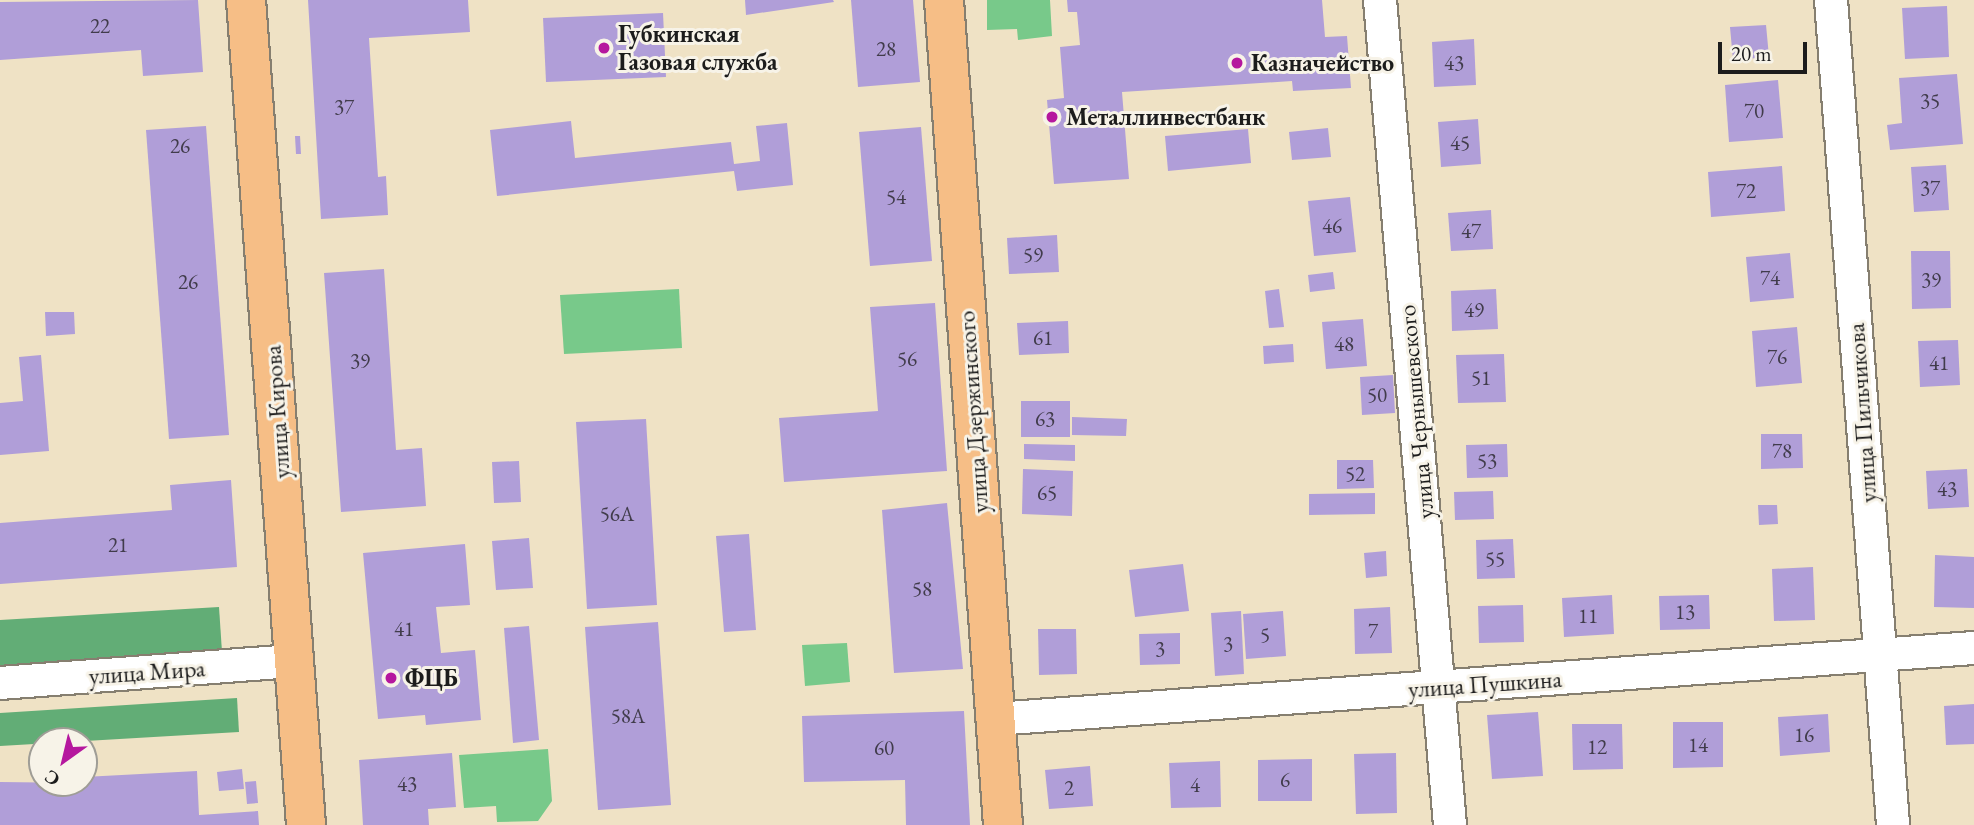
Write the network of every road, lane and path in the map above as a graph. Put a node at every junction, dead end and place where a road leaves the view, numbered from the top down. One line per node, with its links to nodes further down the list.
1 (246, 0): 7 (main road, улица Кирова)
2 (944, 0): 10 (main road, улица Дзержинского)
3 (1380, 0): 9 (street, улица Чернышевского)
4 (1831, 0): 6 (street, улица Пильчикова)
5 (1974, 648): 6 (street, улица Пушкина)
6 (1880, 655): 9 (street, улица Пушкина); 14 (street, улица Пильчикова)
7 (294, 661): 8 (street, улица Мира); 11 (main road, улица Кирова)
8 (0, 683)
9 (1441, 687): 10 (street, улица Пушкина); 13 (street, улица Чернышевского)
10 (995, 719): 12 (main road, улица Дзержинского)
11 (306, 825)
12 (1003, 825)
13 (1450, 825)
14 (1893, 825)

